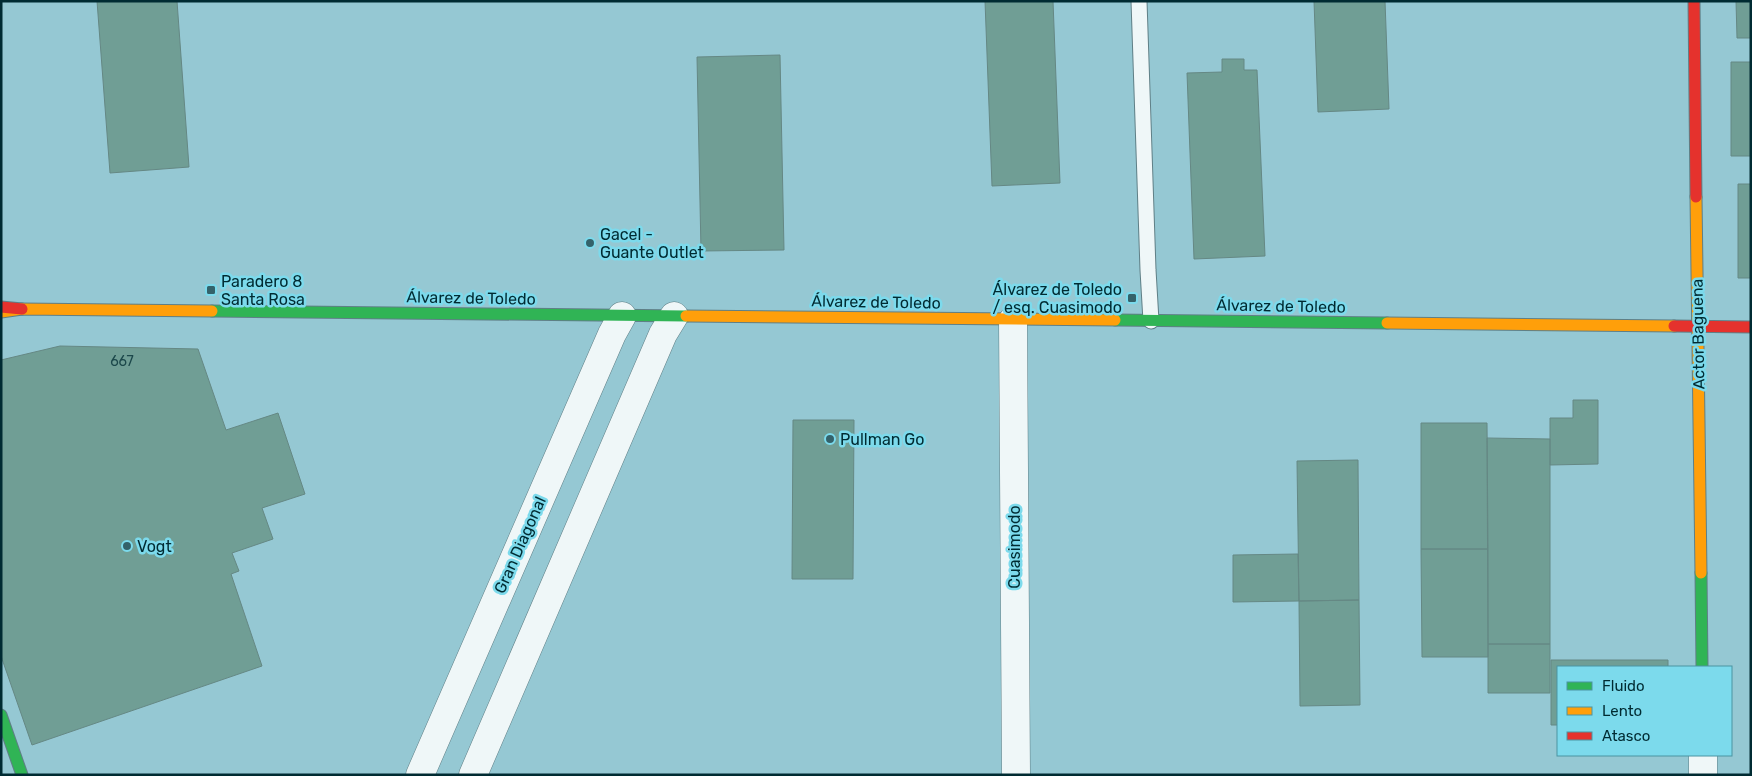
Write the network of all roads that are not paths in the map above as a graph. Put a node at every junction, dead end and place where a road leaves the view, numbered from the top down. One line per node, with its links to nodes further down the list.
1 (1140, 1): 9 (lane)
2 (1694, 1): 10 (street, Actor Baguena)
3 (1, 307): 4 (street)
4 (22, 310): 5 (street, Álvarez de Toledo); 6 (street, Álvarez de Toledo)
5 (1, 312)
6 (622, 316): 7 (street, Álvarez de Toledo); 16 (street, Gran Diagonal)
7 (674, 316): 8 (street, Álvarez de Toledo); 17 (street)
8 (1012, 320): 9 (street, Álvarez de Toledo); 18 (street, Cuasimodo)
9 (1151, 321): 10 (street, Álvarez de Toledo)
10 (1698, 327): 11 (street, Álvarez de Toledo); 12 (street, Actor Baguena)
11 (1751, 327)
12 (1702, 666)
13 (1, 716): 15 (street)
14 (1703, 756): 19 (street)
15 (22, 775)
16 (420, 775)
17 (473, 775)
18 (1016, 775)
19 (1703, 775)

